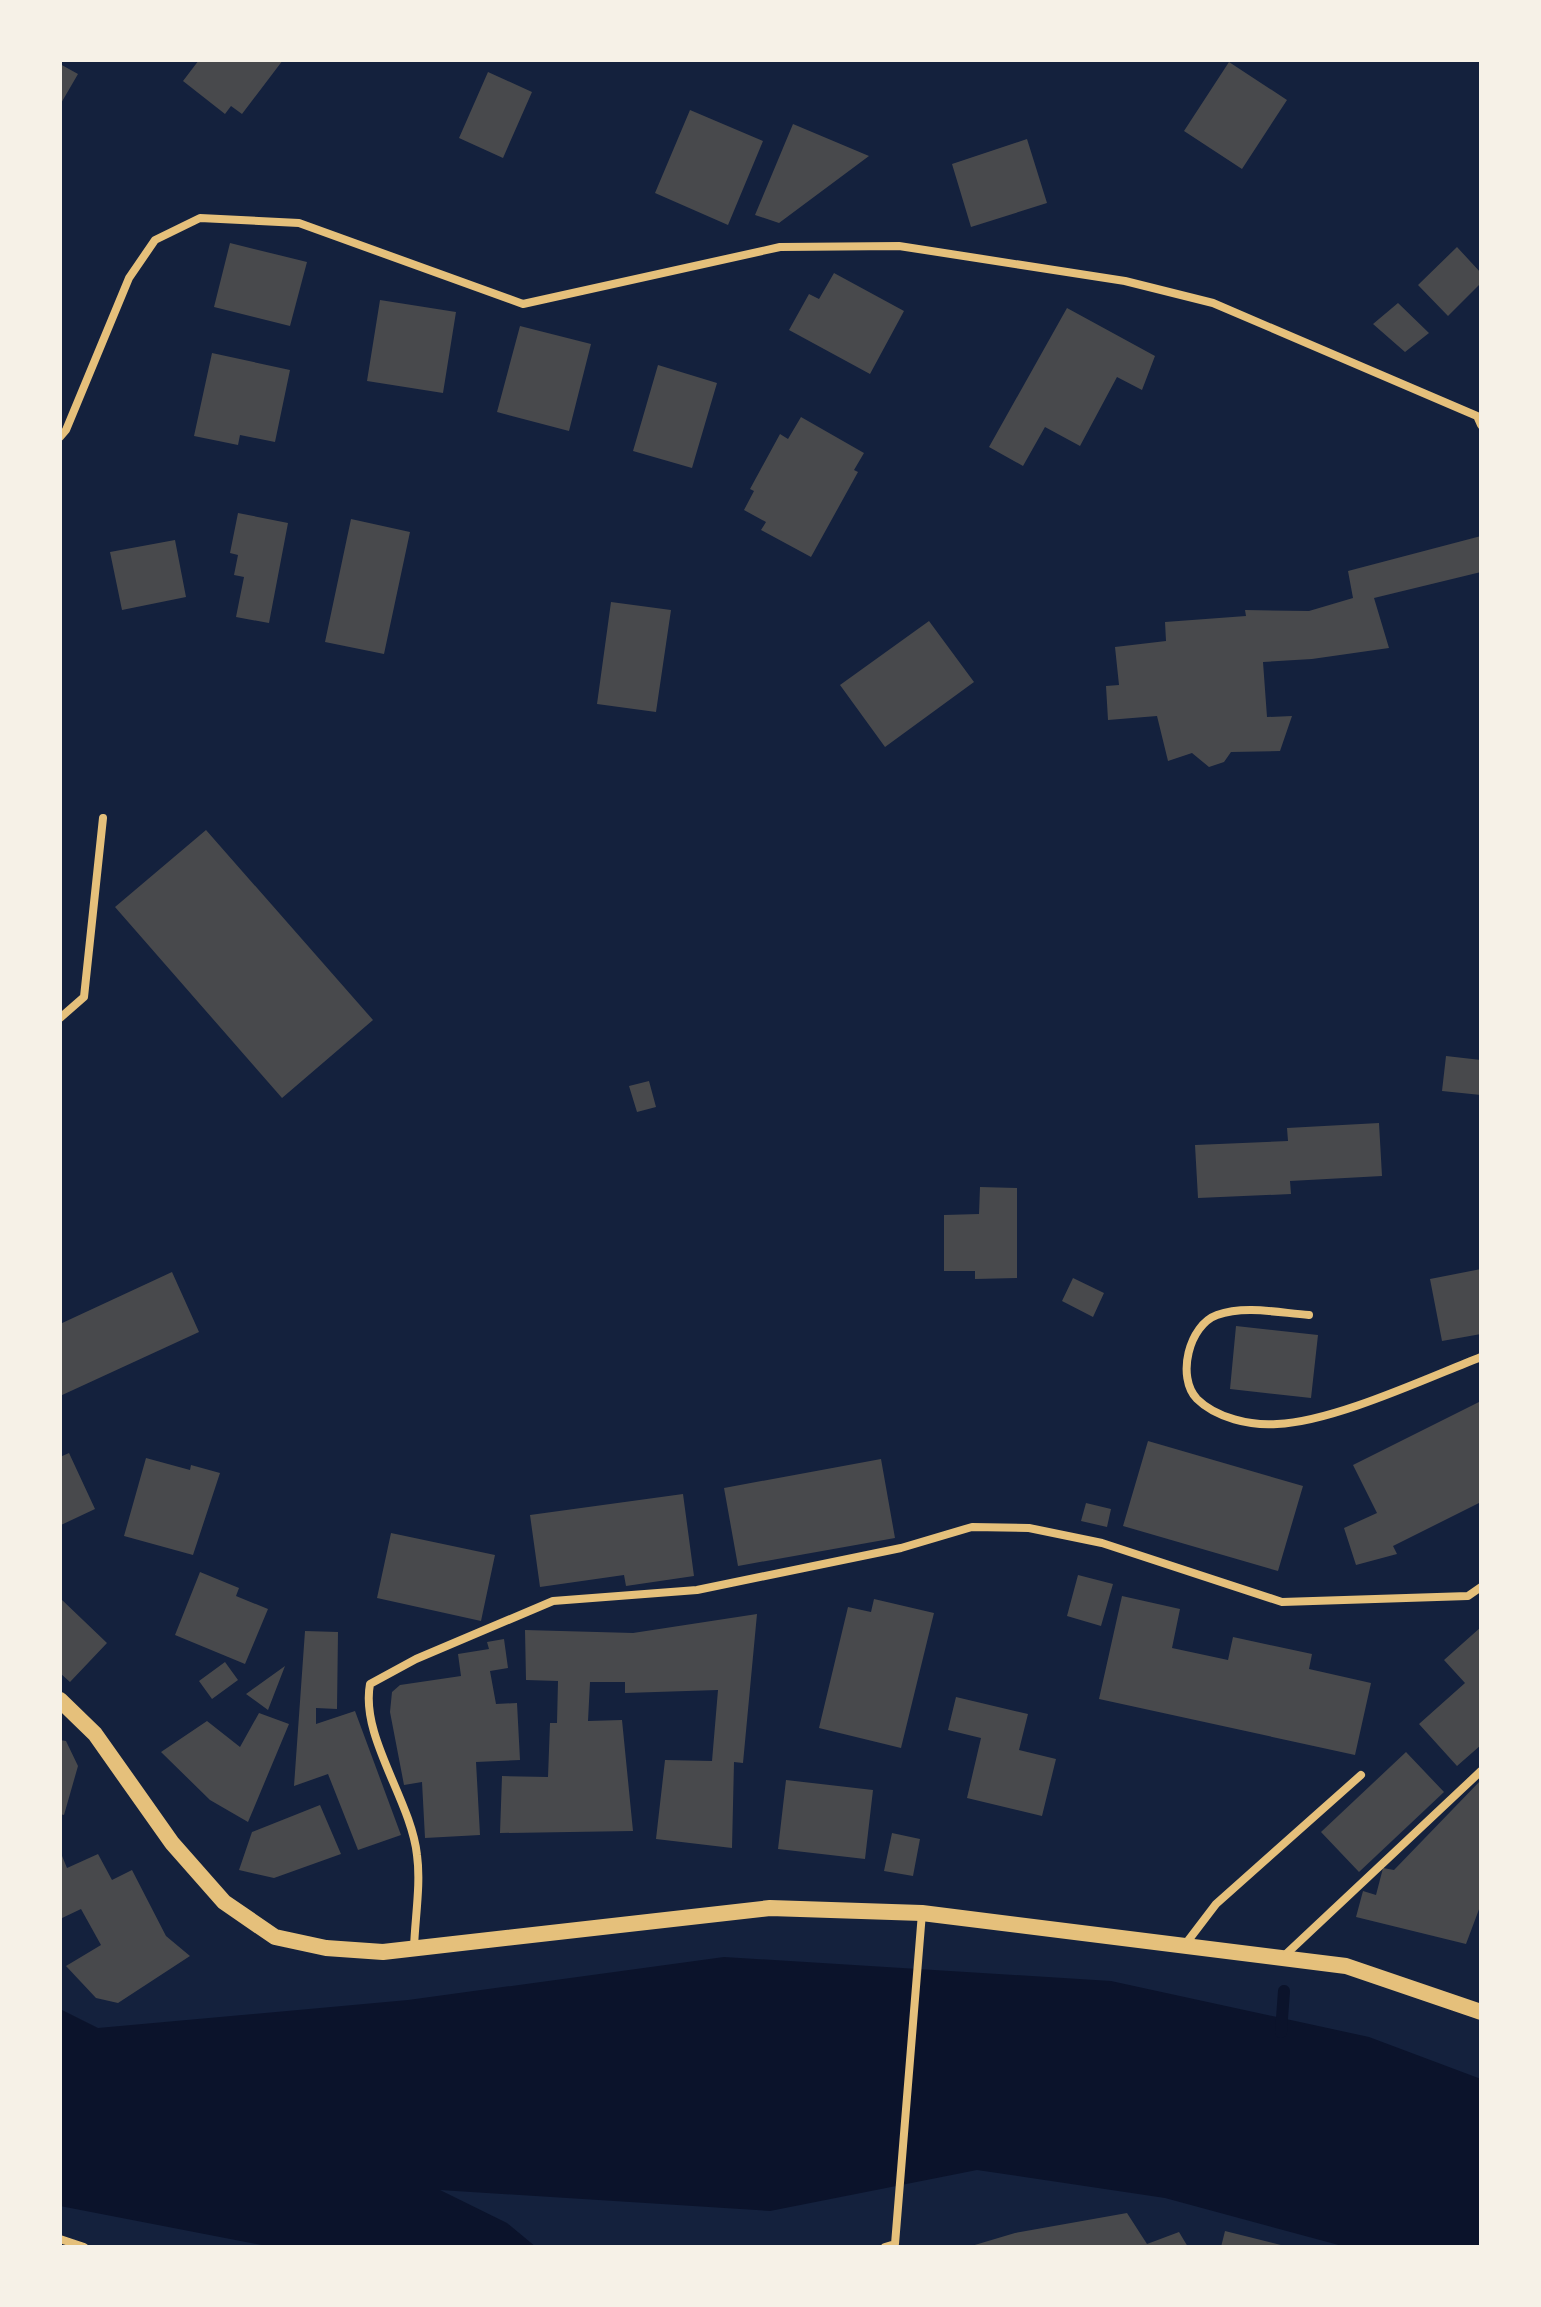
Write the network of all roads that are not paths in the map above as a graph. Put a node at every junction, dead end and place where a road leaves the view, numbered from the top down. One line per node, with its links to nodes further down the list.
1 (1480, 419): 2 (street)
2 (60, 437)
3 (103, 818): 4 (street)
4 (60, 1018)
5 (1309, 1315): 6 (street)
6 (1481, 1357)
7 (1481, 1587): 12 (street)
8 (60, 1700): 12 (main road)
9 (1481, 1771): 14 (street)
10 (1361, 1775): 13 (street)
11 (922, 1913): 12 (main road); 13 (main road); 18 (street)
12 (414, 1948)
13 (1182, 1948): 14 (main road)
14 (1282, 1958): 15 (main road)
15 (1481, 2012)
16 (60, 2239): 17 (street)
17 (84, 2247)
18 (885, 2247)

